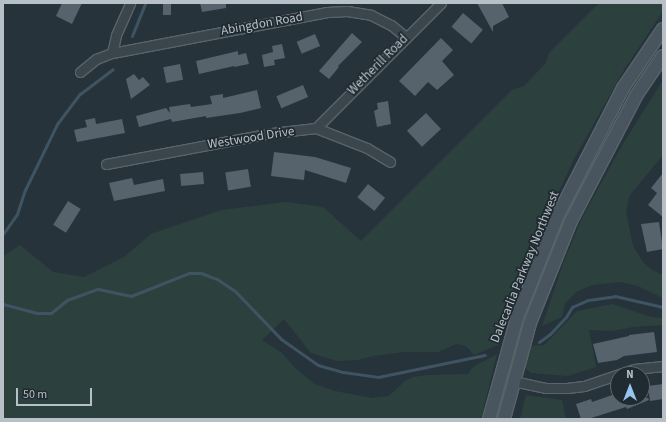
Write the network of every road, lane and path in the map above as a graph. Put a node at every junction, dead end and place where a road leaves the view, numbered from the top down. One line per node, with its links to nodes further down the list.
1 (130, 3): 5 (street)
2 (441, 3): 4 (street, Wetherill Road)
3 (663, 29): 13 (main road, Dalecarlia Parkway Northwest)
4 (406, 37): 5 (street, Abingdon Road); 8 (street, Wetherill Road)
5 (112, 53): 7 (street, Abingdon Road)
6 (663, 56): 12 (main road, Dalecarlia Parkway Northwest)
7 (80, 72)
8 (316, 128): 9 (street, Westwood Drive); 10 (street, Westwood Drive)
9 (390, 162)
10 (106, 164)
11 (663, 366): 12 (street)
12 (513, 381): 14 (main road, Dalecarlia Parkway Northwest)
13 (489, 419)
14 (504, 419)

